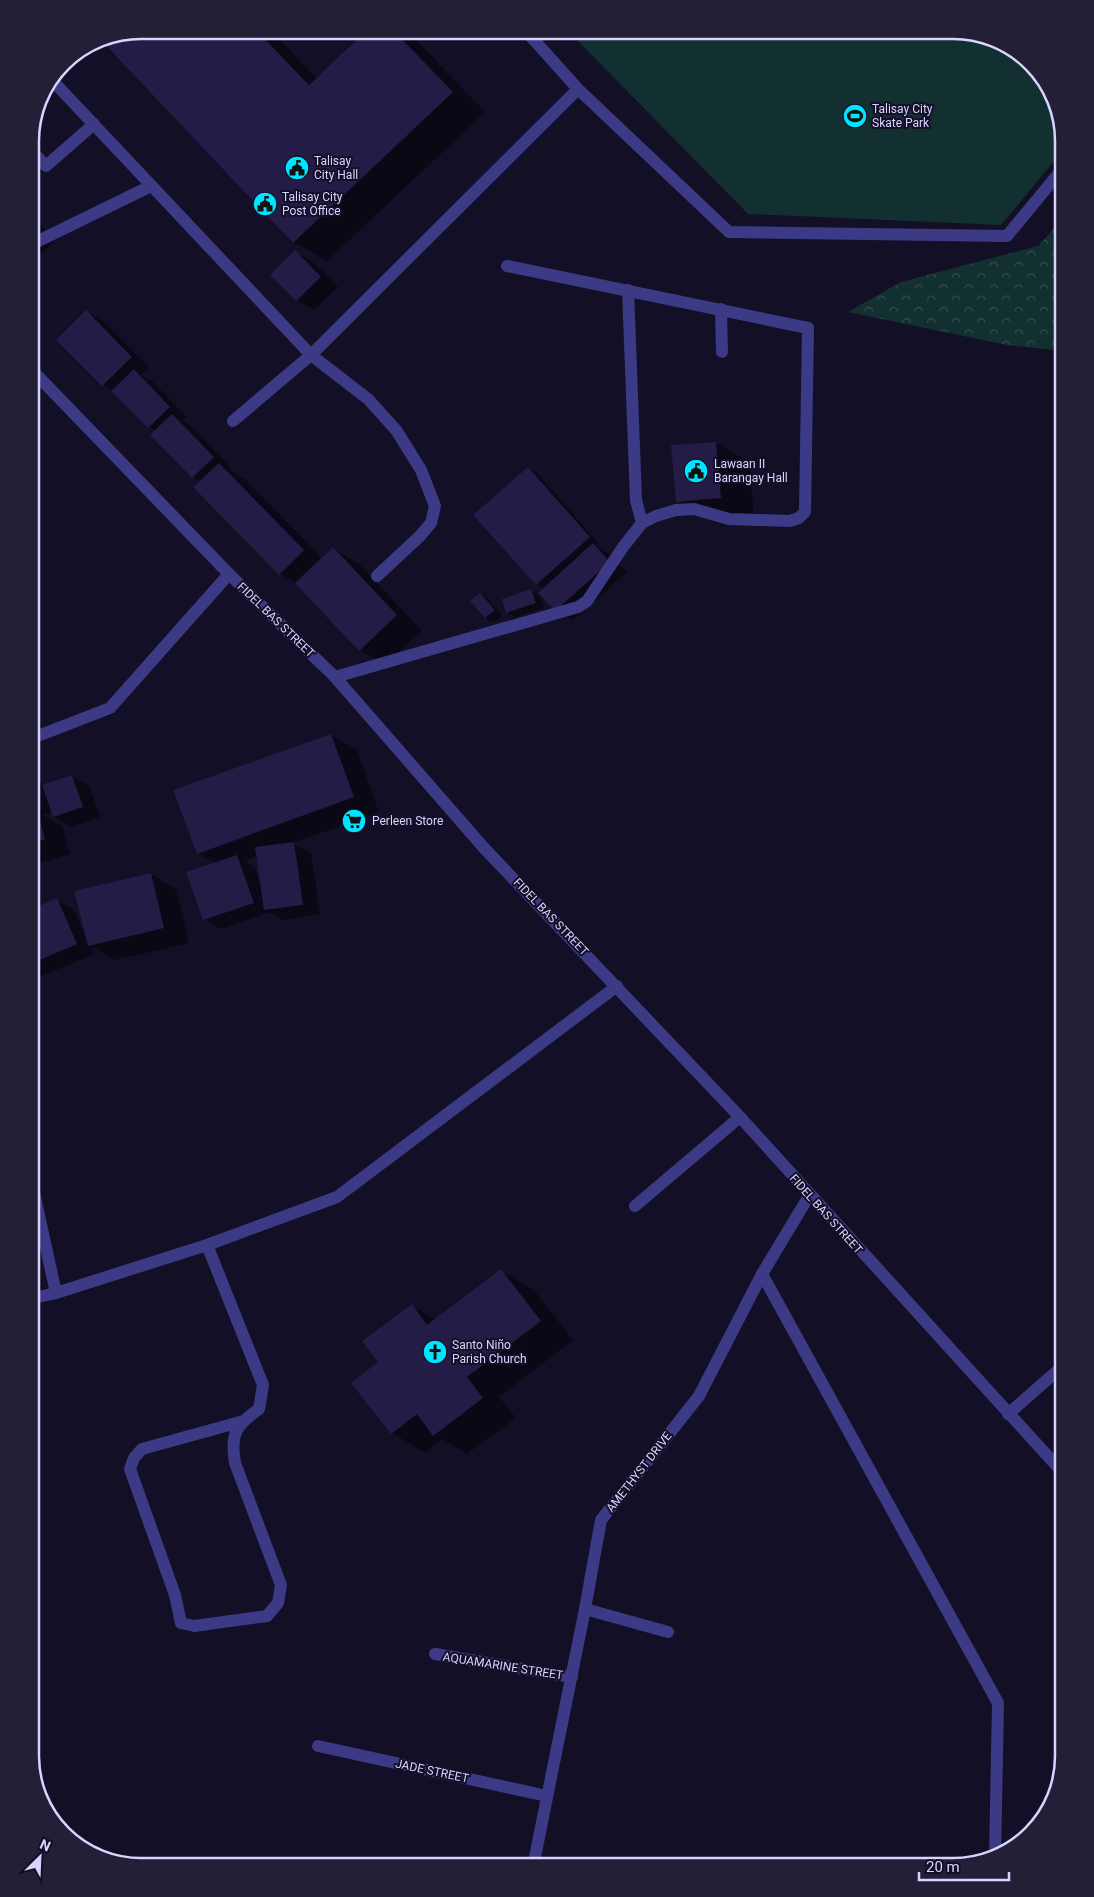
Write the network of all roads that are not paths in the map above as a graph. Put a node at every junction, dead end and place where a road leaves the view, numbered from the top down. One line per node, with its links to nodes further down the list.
1 (532, 39): 3 (street)
2 (56, 84): 4 (street)
3 (578, 89): 6 (street); 13 (street)
4 (94, 124): 5 (street); 7 (street)
5 (39, 159)
6 (1055, 178)
7 (151, 186): 8 (street); 13 (street)
8 (39, 241)
9 (507, 266): 10 (street)
10 (628, 290): 11 (street); 16 (street)
11 (721, 309): 12 (street); 16 (street)
12 (722, 352)
13 (311, 355): 15 (street); 18 (street)
14 (39, 377): 17 (street, FIDEL BAS STREET)
15 (233, 422)
16 (642, 523): 19 (street)
17 (229, 574): 19 (street, FIDEL BAS STREET); 20 (street)
18 (377, 576)
19 (335, 677): 21 (street, FIDEL BAS STREET)
20 (39, 736)
21 (617, 986): 22 (street, FIDEL BAS STREET); 26 (street)
22 (740, 1117): 23 (street, FIDEL BAS STREET); 24 (street)
23 (809, 1196): 27 (street, AMETHYST DRIVE); 31 (street, FIDEL BAS STREET)
24 (634, 1206)
25 (39, 1215): 28 (street)
26 (207, 1245): 28 (street); 32 (street)
27 (762, 1274): 34 (street, AMETHYST DRIVE); 40 (street)
28 (56, 1293): 29 (street)
29 (39, 1297)
30 (1055, 1372): 31 (street)
31 (1008, 1414): 33 (street, FIDEL BAS STREET)
32 (240, 1422): 32 (street)
33 (1055, 1464)
34 (585, 1609): 35 (street); 37 (street, AMETHYST DRIVE)
35 (668, 1632)
36 (435, 1654): 37 (street, AQUAMARINE STREET)
37 (572, 1677): 39 (street, AMETHYST DRIVE)
38 (318, 1746): 39 (street, JADE STREET)
39 (547, 1796): 41 (street, AMETHYST DRIVE)
40 (995, 1849)
41 (535, 1858)

